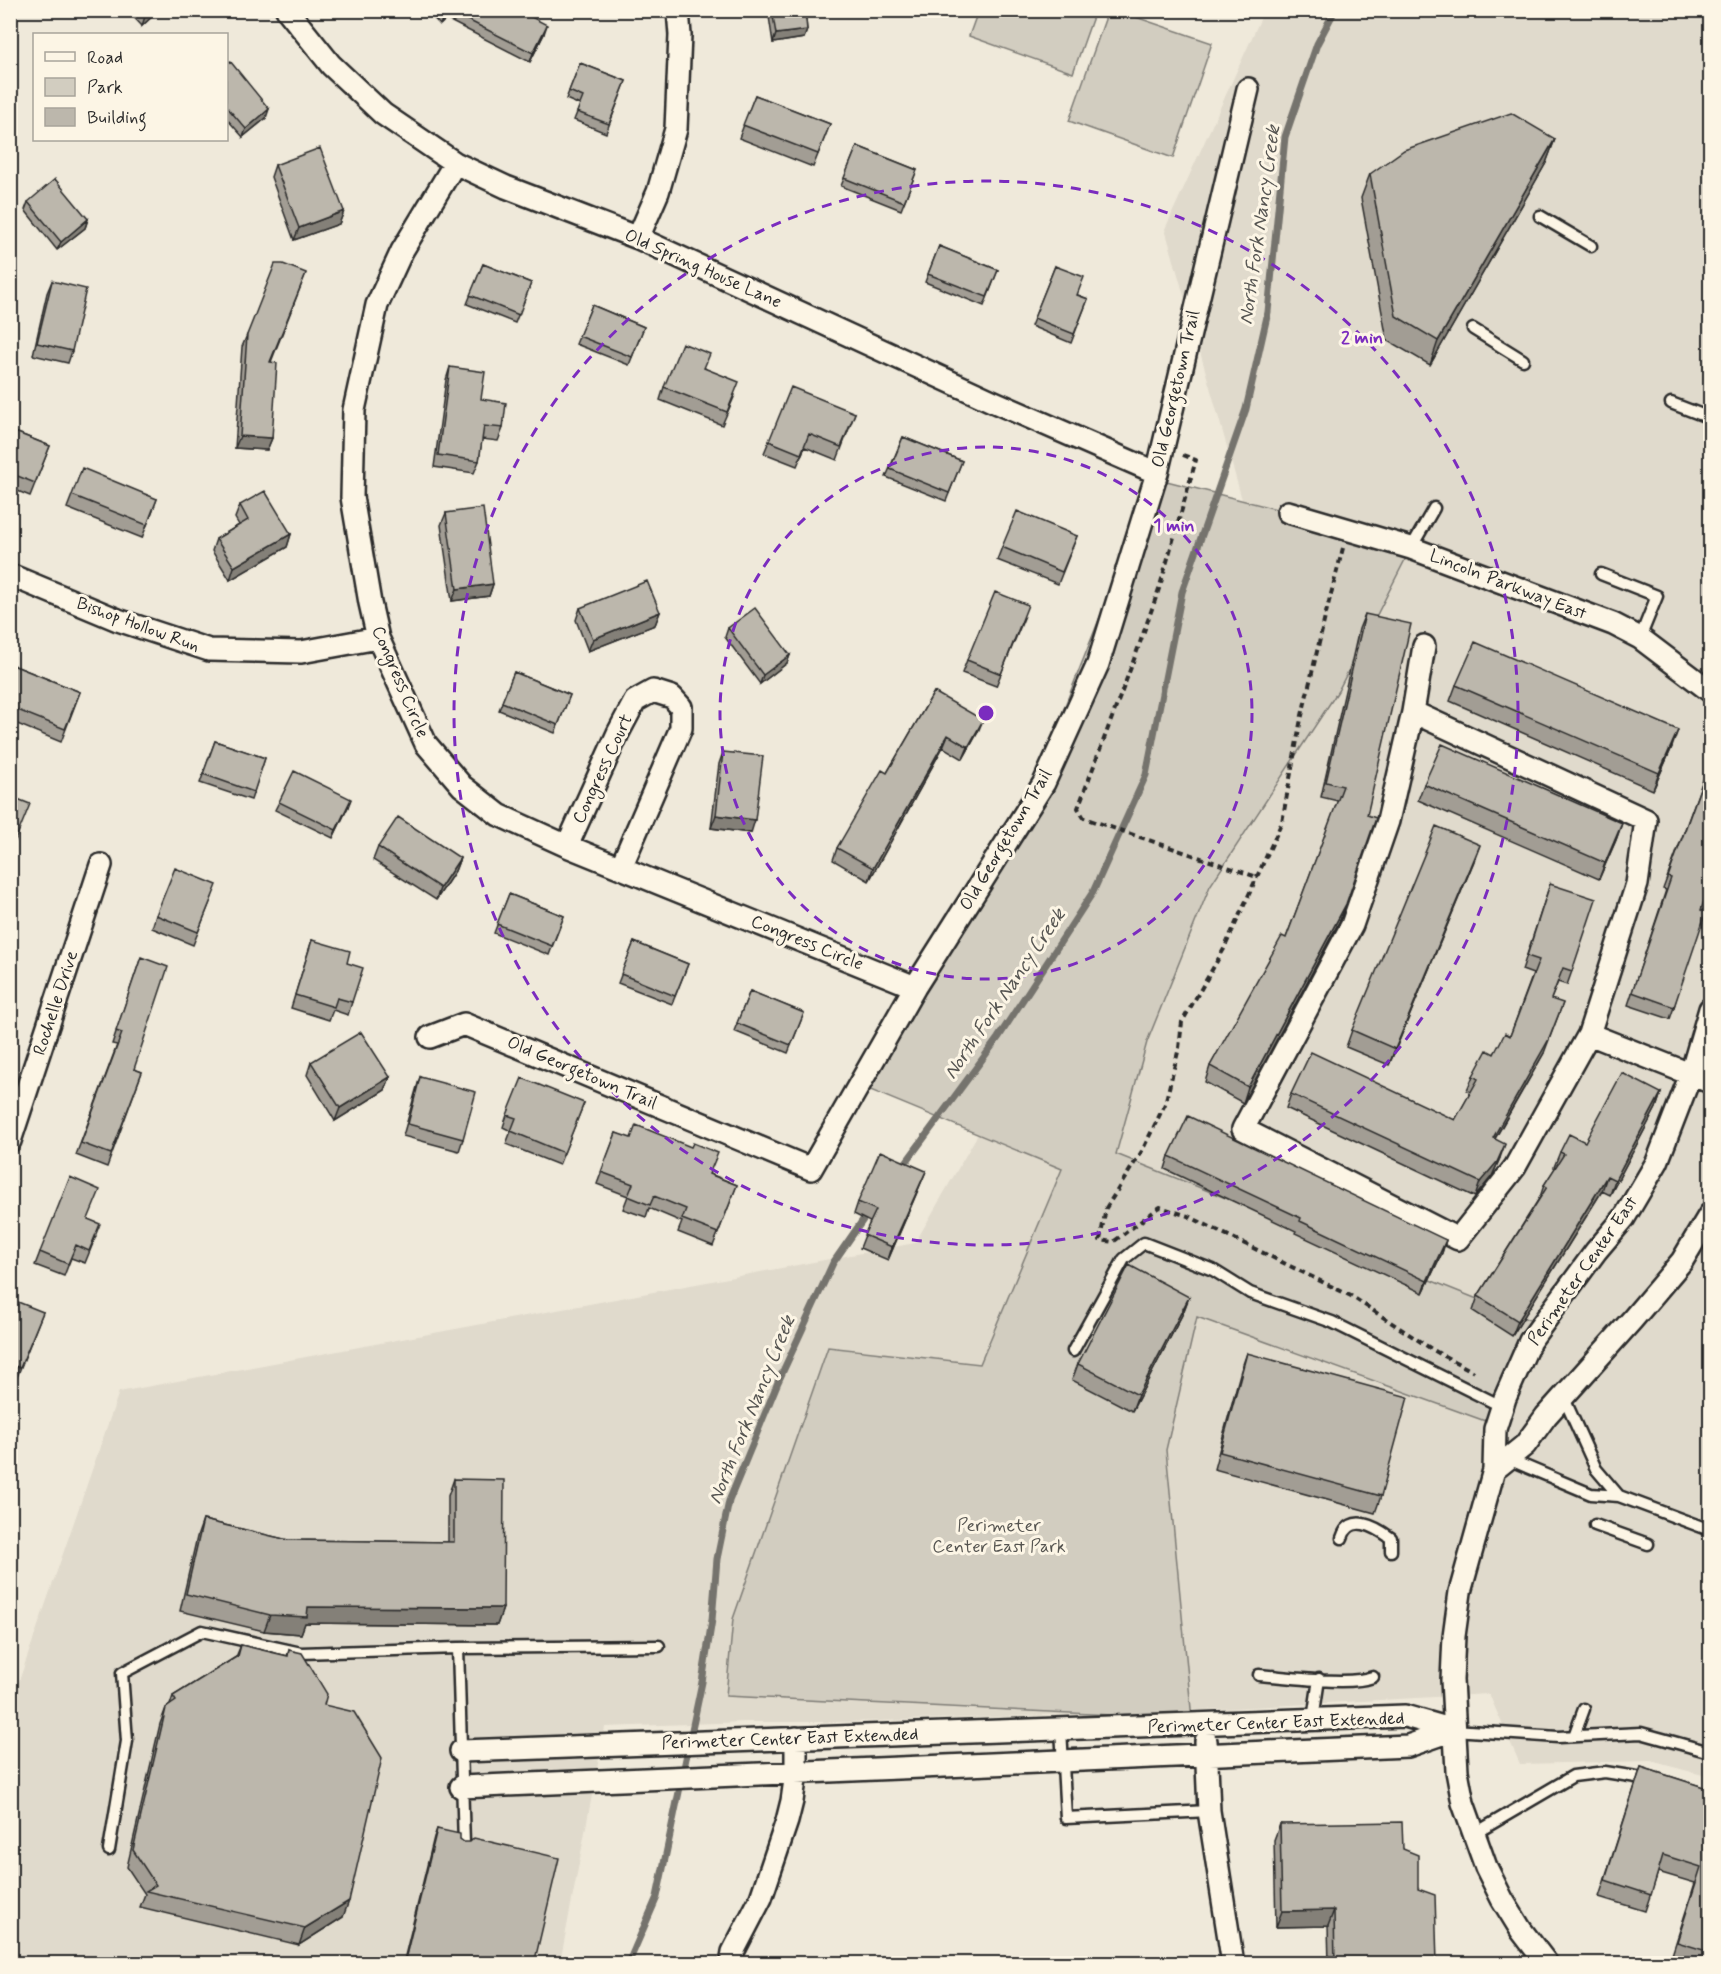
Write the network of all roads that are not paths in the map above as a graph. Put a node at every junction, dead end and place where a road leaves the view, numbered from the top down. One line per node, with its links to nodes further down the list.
1 (287, 10): 4 (street, Old Spring House Lane)
2 (678, 10): 6 (street)
3 (1248, 89): 12 (street, Old Georgetown Trail)
4 (455, 163): 6 (street, Old Spring House Lane); 18 (street, Congress Circle)
5 (1540, 216): 7 (lane)
6 (638, 238): 12 (street, Old Spring House Lane)
7 (1592, 246)
8 (1473, 329): 9 (lane)
9 (1523, 360)
10 (1671, 403): 11 (lane)
11 (1710, 418)
12 (1157, 473): 26 (street, Old Georgetown Trail)
13 (1434, 508): 15 (lane)
14 (1288, 512): 15 (street, Lincoln Parkway East)
15 (1411, 548): 19 (street, Lincoln Parkway East)
16 (1601, 574): 19 (lane)
17 (10, 575): 18 (street, Bishop Hollow Run)
18 (378, 638): 23 (street, Congress Circle)
19 (1640, 638): 21 (street, Lincoln Parkway East)
20 (1424, 646): 22 (street)
21 (1710, 691)
22 (1413, 712): 28 (street); 28 (street)
23 (567, 846): 25 (street, Congress Circle); 25 (street, Congress Court)
24 (101, 865): 31 (street, Rochelle Drive)
25 (621, 867): 26 (street, Congress Circle)
26 (915, 987): 29 (street, Old Georgetown Trail)
27 (1710, 1009): 30 (street, Perimeter Center East)
28 (1589, 1034): 30 (street)
29 (430, 1037)
30 (1701, 1078): 35 (street, Perimeter Center East)
31 (10, 1141)
32 (1710, 1214): 34 (street)
33 (1073, 1351): 35 (lane)
34 (1563, 1396): 36 (street); 37 (lane)
35 (1503, 1407): 36 (street, Perimeter Center East)
36 (1501, 1464): 37 (lane); 52 (street, Perimeter Center East)
37 (1618, 1496): 39 (lane)
38 (1595, 1525): 41 (lane)
39 (1710, 1530)
40 (1342, 1538): 42 (lane)
41 (1648, 1544)
42 (1391, 1551)
43 (659, 1647): 44 (lane)
44 (458, 1648): 55 (lane); 65 (lane)
45 (1259, 1675): 47 (lane)
46 (1373, 1677): 47 (lane)
47 (1319, 1679): 49 (lane)
48 (1584, 1709): 53 (lane)
49 (1312, 1719): 50 (street, Perimeter Center East Extended); 52 (street, Perimeter Center East Extended)
50 (1206, 1724): 51 (street, Perimeter Center East Extended); 57 (street)
51 (1062, 1729): 54 (street, Perimeter Center East Extended); 58 (lane)
52 (1454, 1730): 53 (lane); 57 (street, Perimeter Center East Extended); 63 (street, Perimeter Center East)
53 (1574, 1736): 56 (lane)
54 (796, 1738): 55 (street, Perimeter Center East Extended); 59 (street)
55 (461, 1751): 61 (lane)
56 (1710, 1752)
57 (1207, 1754): 58 (street, Perimeter Center East Extended); 62 (street)
58 (1062, 1760): 59 (street, Perimeter Center East Extended); 62 (lane)
59 (796, 1773): 61 (street, Perimeter Center East Extended); 66 (street)
60 (1665, 1781): 63 (lane)
61 (461, 1787): 64 (lane)
62 (1209, 1811): 67 (street)
63 (1474, 1834): 68 (street, Perimeter Center East)
64 (464, 1844)
65 (109, 1850)
66 (731, 1964)
67 (1233, 1964)
68 (1547, 1964)

